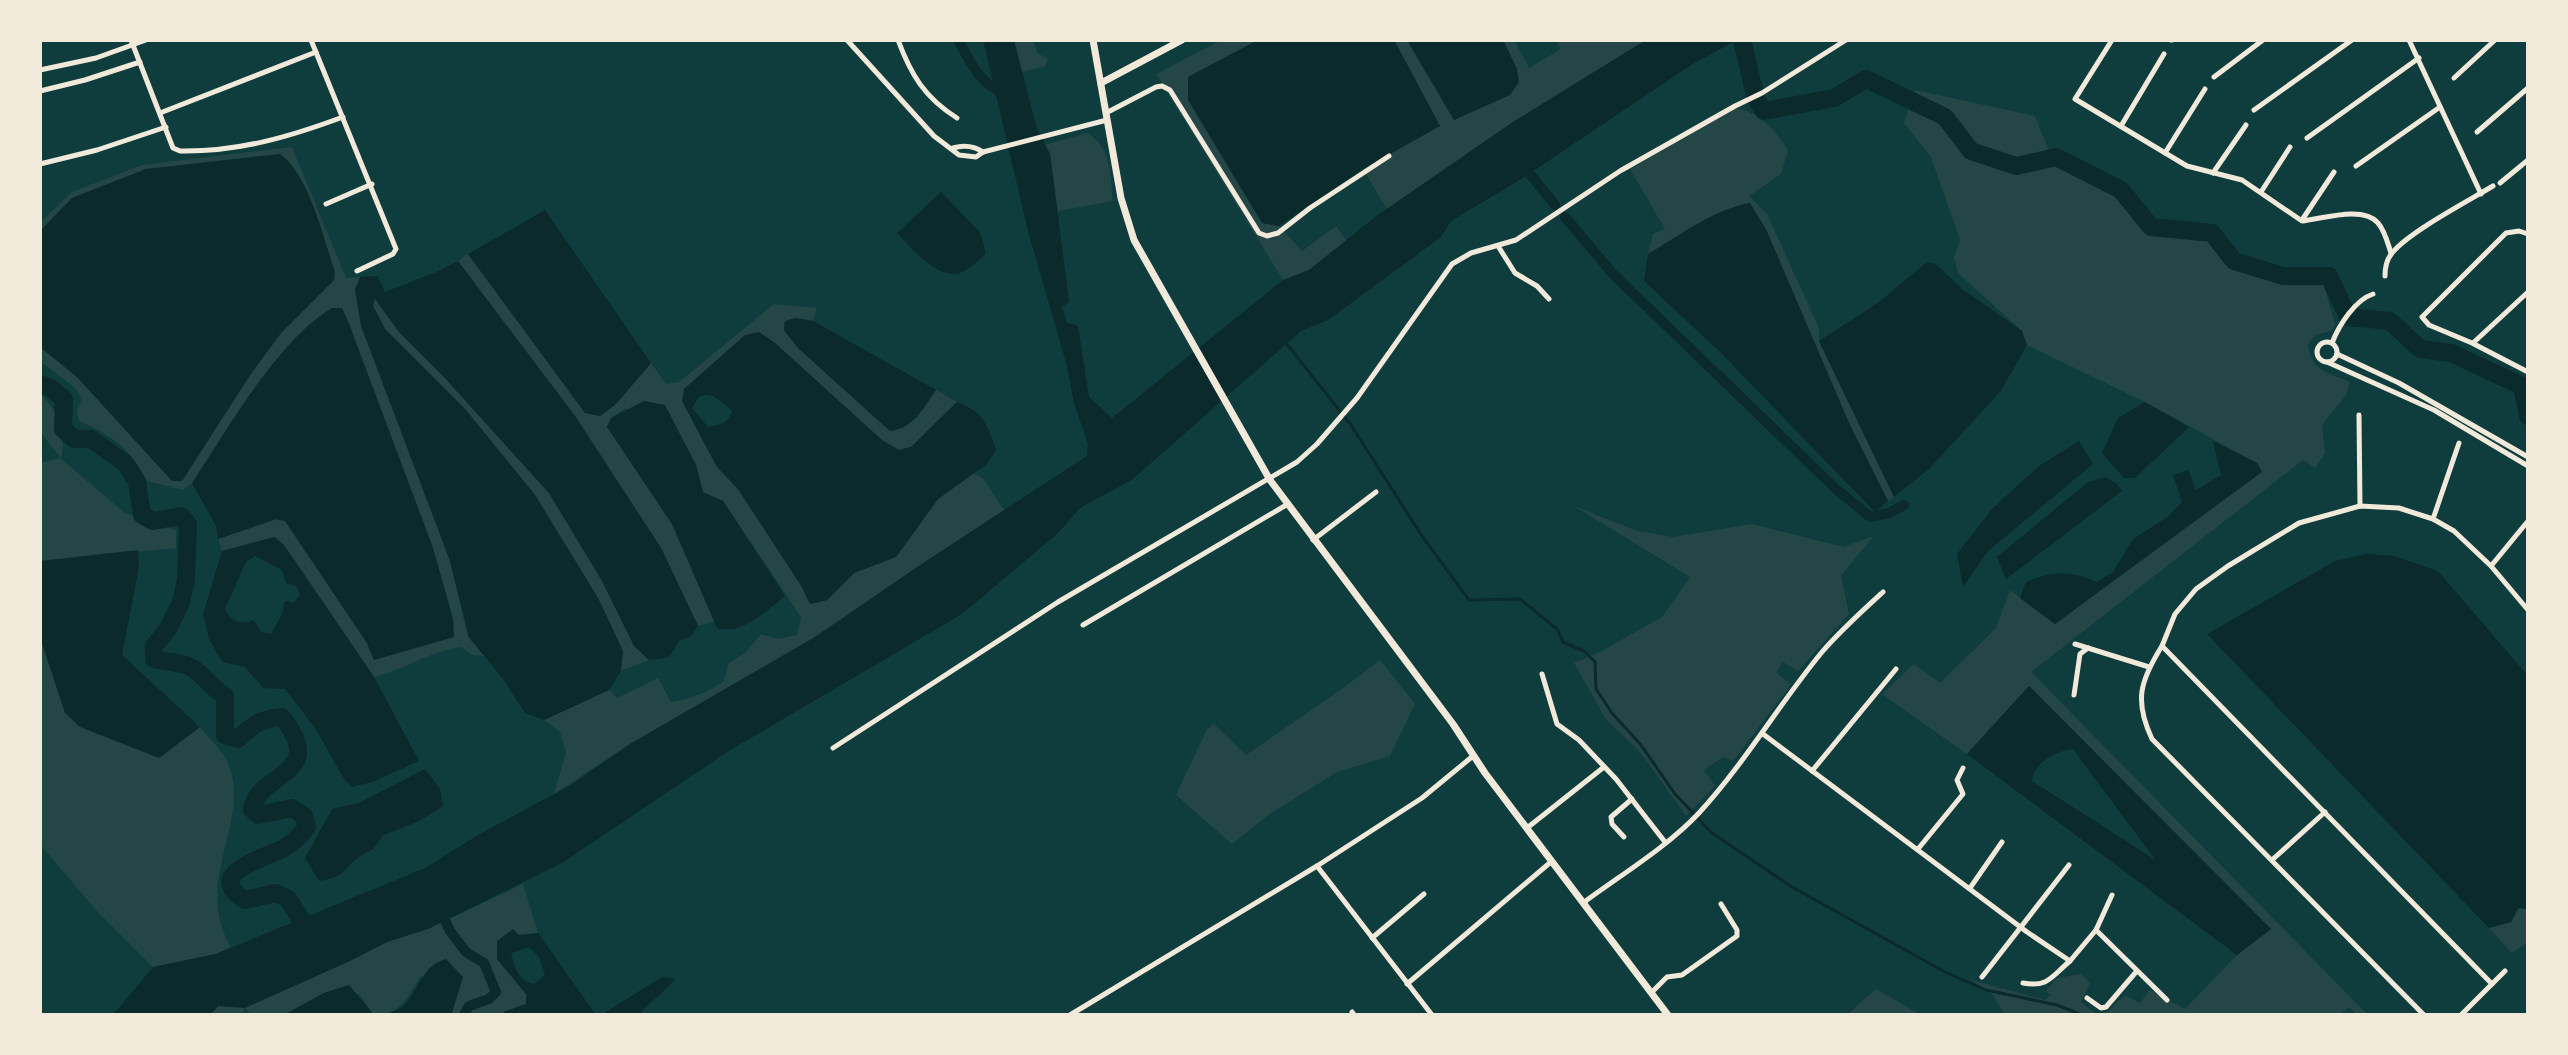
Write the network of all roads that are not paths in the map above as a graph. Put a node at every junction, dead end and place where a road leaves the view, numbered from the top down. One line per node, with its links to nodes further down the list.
1 (146, 40): 13 (street)
2 (311, 40): 14 (street)
3 (847, 40): 28 (street)
4 (898, 40): 30 (street)
5 (1093, 40): 21 (street)
6 (1182, 40): 21 (street)
7 (1846, 40): 50 (street)
8 (2112, 40): 32 (street)
9 (2263, 40): 19 (street)
10 (2352, 40): 26 (street)
11 (2409, 40): 16 (street)
12 (2495, 40): 20 (street)
13 (132, 42): 17 (street); 18 (street)
14 (316, 52): 27 (street); 29 (street)
15 (2164, 54): 32 (street)
16 (2419, 58): 25 (street); 35 (street)
17 (140, 62): 24 (street); 27 (street)
18 (40, 70)
19 (2214, 77)
20 (2454, 78)
21 (1101, 83): 28 (street)
22 (2528, 88): 34 (street)
23 (2205, 89): 37 (street)
24 (40, 91)
25 (2440, 107): 41 (street); 46 (street)
26 (2254, 110)
27 (160, 113): 33 (street)
28 (1107, 116): 38 (street); 66 (street)
29 (343, 117): 33 (street); 44 (street)
30 (957, 118)
31 (2246, 125): 43 (street)
32 (2121, 126): 37 (street)
33 (166, 127): 40 (street)
34 (2477, 132)
35 (2307, 138)
36 (2290, 147): 45 (street)
37 (2165, 153): 43 (street)
38 (1389, 156)
39 (2528, 160): 46 (street)
40 (40, 164)
41 (2356, 166)
42 (2334, 172): 48 (street)
43 (2213, 173): 45 (street)
44 (372, 184): 47 (street); 52 (street)
45 (2261, 192): 48 (street)
46 (2481, 194): 51 (street)
47 (326, 204)
48 (2302, 221): 51 (street)
49 (2528, 234): 58 (street)
50 (1498, 246): 56 (street); 66 (street)
51 (2391, 253): 53 (street)
52 (357, 271)
53 (2385, 276)
54 (2528, 292): 58 (street)
55 (2373, 294): 57 (street)
56 (1549, 299)
57 (2332, 343): 59 (street); 60 (street)
58 (2472, 343): 61 (street)
59 (2337, 354): 60 (street); 64 (street)
60 (2327, 362): 65 (street)
61 (2527, 371)
62 (2359, 415): 69 (street)
63 (2459, 443): 70 (street)
64 (2528, 457)
65 (2528, 466)
66 (1270, 480): 68 (street); 85 (street)
67 (1376, 492): 72 (street)
68 (1288, 504): 72 (street); 76 (street)
69 (2360, 506): 70 (street); 78 (street)
70 (2433, 519): 73 (street)
71 (2528, 521): 73 (street)
72 (1313, 540): 86 (street)
73 (2491, 566): 75 (street)
74 (1883, 592): 84 (street)
75 (2528, 610)
76 (1083, 625)
77 (2075, 644): 79 (street)
78 (2162, 646): 80 (street); 91 (street)
79 (2088, 648): 80 (street); 83 (street)
80 (2149, 667): 97 (street)
81 (1896, 669): 89 (street)
82 (1542, 674): 87 (street)
83 (2074, 695)
84 (1763, 734): 89 (street); 94 (street)
85 (833, 748)
86 (1473, 756): 92 (street); 100 (street)
87 (1604, 767): 90 (street); 92 (street)
88 (1963, 768): 96 (street)
89 (1812, 771): 96 (street)
90 (1632, 799): 93 (street); 94 (street)
91 (2325, 812): 97 (street); 115 (street)
92 (1527, 828): 98 (street)
93 (1624, 837)
94 (1665, 842): 104 (street)
95 (2002, 842): 101 (street)
96 (1918, 849): 101 (street)
97 (2272, 860): 122 (street)
98 (1552, 861): 104 (street); 114 (street)
99 (2069, 865): 106 (street)
100 (1317, 866): 108 (street); 119 (street)
101 (1970, 888): 106 (street)
102 (1424, 894): 108 (street)
103 (2112, 895): 107 (street)
104 (1583, 904): 116 (street)
105 (1721, 904): 116 (street)
106 (2020, 926): 109 (street); 112 (street)
107 (2096, 930): 109 (street); 111 (street)
108 (1372, 938): 114 (street)
109 (2070, 961): 113 (street)
110 (2505, 971): 115 (street)
111 (2136, 972): 117 (street); 118 (street)
112 (1982, 977)
113 (2023, 983)
114 (1407, 984): 120 (street)
115 (2492, 984): 123 (street)
116 (1651, 993): 121 (street)
117 (2087, 998)
118 (2167, 1000)
119 (1070, 1015)
120 (1432, 1015)
121 (1668, 1015)
122 (2424, 1015)
123 (2461, 1015)

